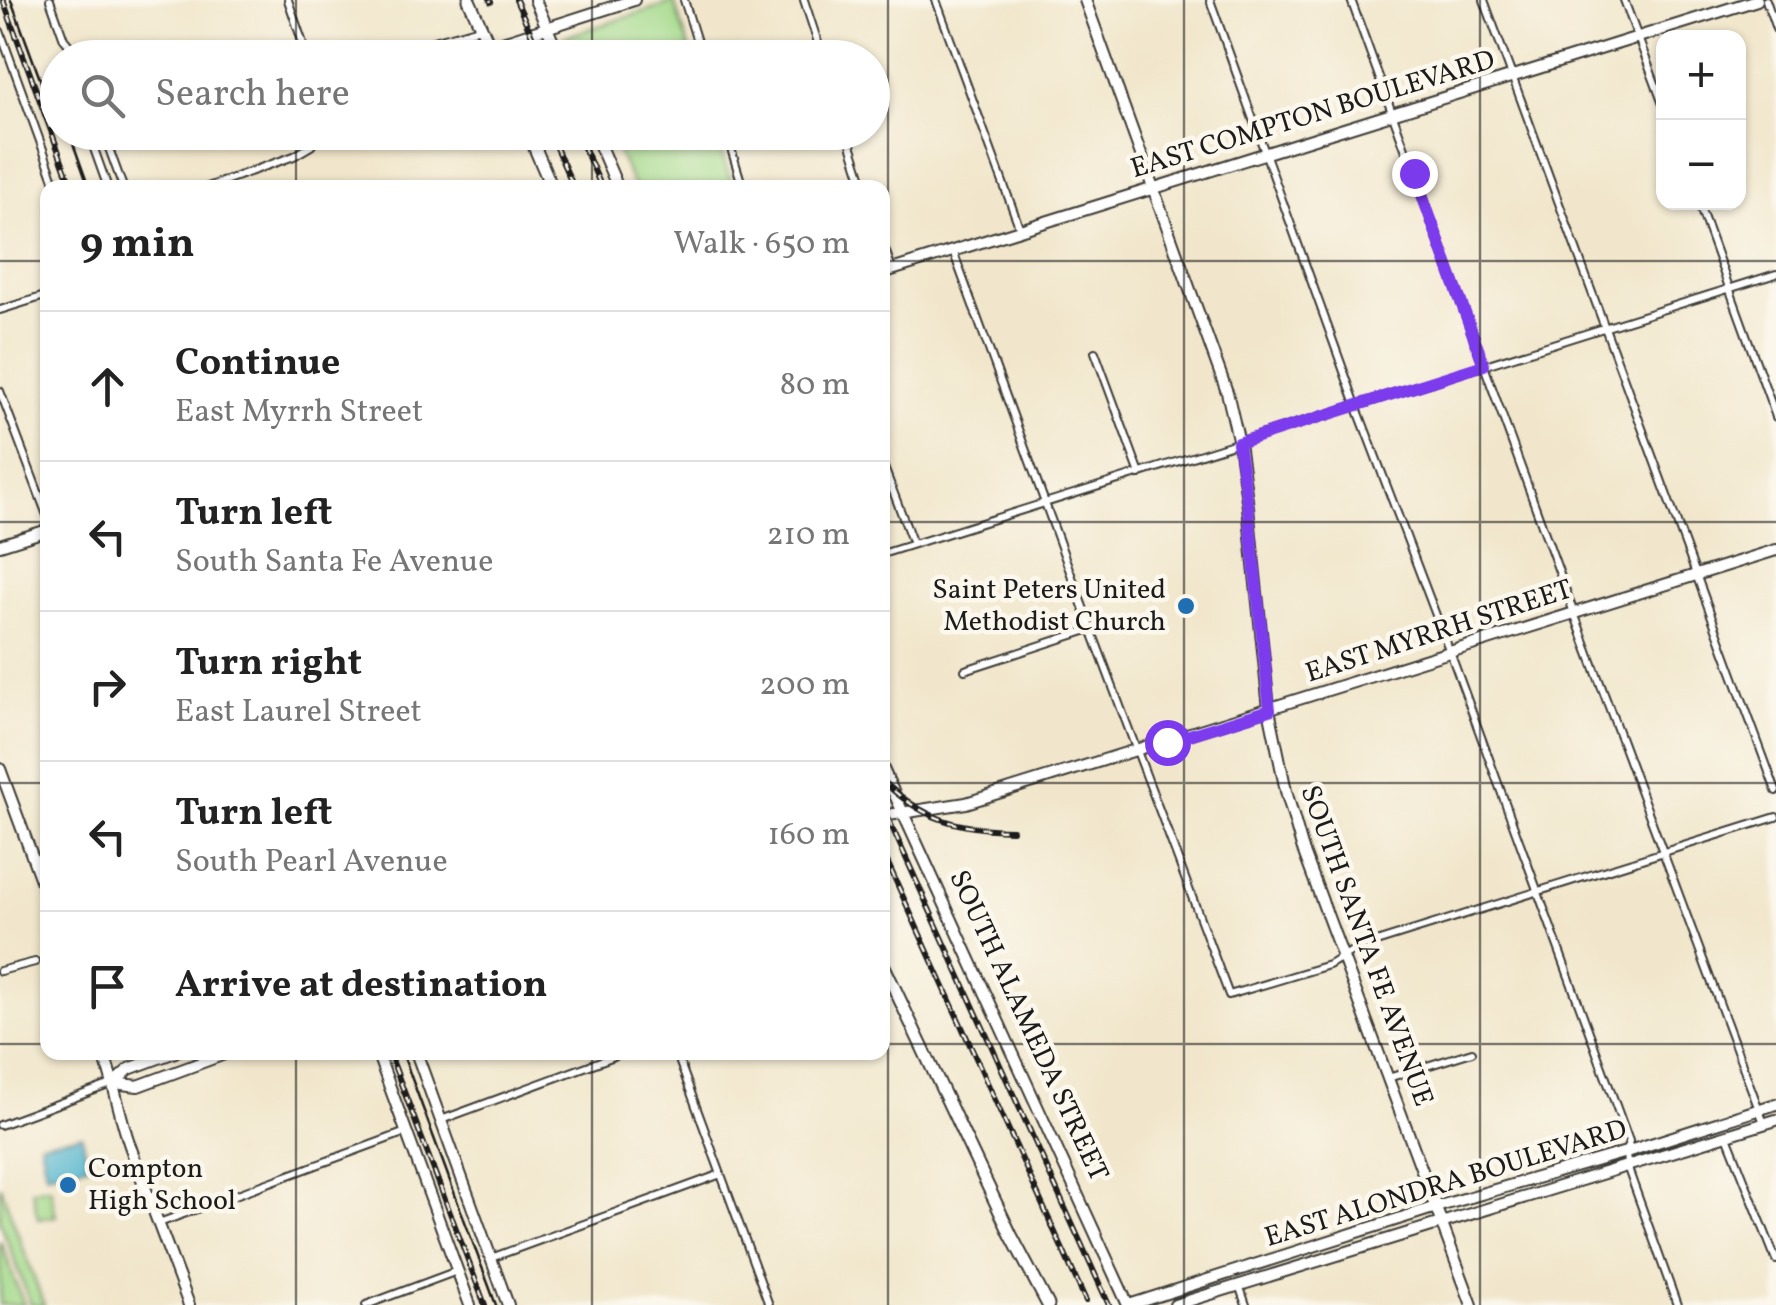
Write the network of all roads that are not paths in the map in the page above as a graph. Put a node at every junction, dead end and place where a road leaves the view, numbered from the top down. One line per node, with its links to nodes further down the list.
1 (50, 0): 21 (street)
2 (288, 0): 22 (street)
3 (468, 0): 16 (main road)
4 (535, 0): 17 (main road)
5 (634, 0): 17 (main road)
6 (684, 0): 27 (street)
7 (804, 0): 28 (street)
8 (936, 0): 52 (street)
9 (1085, 0): 50 (main road, SOUTH SANTA FE AVENUE)
10 (1210, 0): 41 (street)
11 (1351, 0): 31 (street)
12 (1484, 0): 29 (street)
13 (1624, 0): 20 (street)
14 (1758, 0): 20 (main road, EAST COMPTON BOULEVARD)
15 (1766, 0): 18 (street)
16 (482, 28): 23 (street); 24 (main road)
17 (547, 28): 25 (main road); 26 (main road)
18 (1776, 29)
19 (0, 31): 32 (street)
20 (1638, 38): 29 (main road, EAST COMPTON BOULEVARD); 30 (street)
21 (65, 40)
22 (302, 40)
23 (438, 40)
24 (487, 40)
25 (520, 40)
26 (552, 40)
27 (696, 40)
28 (816, 40)
29 (1512, 77): 31 (main road, EAST COMPTON BOULEVARD); 59 (street)
30 (1656, 86)
31 (1393, 116): 41 (main road, EAST COMPTON BOULEVARD); 61 (street)
32 (40, 141)
33 (43, 150): 42 (street)
34 (94, 150): 43 (street)
35 (110, 150): 44 (street)
36 (304, 150): 45 (street)
37 (536, 150): 46 (main road)
38 (602, 150): 47 (main road)
39 (731, 150): 48 (street)
40 (853, 150): 49 (street)
41 (1266, 153): 50 (main road, EAST COMPTON BOULEVARD); 63 (street)
42 (54, 180)
43 (105, 180)
44 (120, 180)
45 (226, 180)
46 (549, 180)
47 (615, 180)
48 (741, 180)
49 (862, 180)
50 (1153, 188): 52 (main road, EAST COMPTON BOULEVARD); 65 (main road, SOUTH SANTA FE AVENUE)
51 (1701, 210): 56 (street)
52 (1021, 230): 53 (main road, EAST COMPTON BOULEVARD)
53 (954, 251): 54 (main road, EAST COMPTON BOULEVARD); 69 (street)
54 (890, 271)
55 (1776, 274): 56 (street)
56 (1730, 288): 59 (street); 64 (street)
57 (40, 298): 58 (street)
58 (0, 310)
59 (1606, 327): 61 (street); 75 (street)
60 (1095, 352): 66 (street)
61 (1484, 365): 63 (street); 76 (street)
62 (0, 391): 68 (street)
63 (1356, 405): 65 (street); 78 (street)
64 (1776, 416)
65 (1238, 443): 66 (street); 80 (main road, SOUTH SANTA FE AVENUE)
66 (1140, 474): 69 (street)
67 (890, 483): 71 (street)
68 (40, 497)
69 (1045, 502): 71 (street); 77 (street)
70 (40, 532): 72 (main road)
71 (913, 544): 74 (street)
72 (0, 545)
73 (1776, 550): 75 (main road, EAST MYRRH STREET)
74 (890, 551)
75 (1696, 574): 76 (main road, EAST MYRRH STREET); 84 (street)
76 (1574, 613): 78 (main road, EAST MYRRH STREET); 88 (street)
77 (1091, 629): 79 (street); 81 (street)
78 (1450, 652): 80 (main road, EAST MYRRH STREET); 90 (street)
79 (965, 670)
80 (1270, 710): 81 (main road, EAST MYRRH STREET); 91 (main road, SOUTH SANTA FE AVENUE)
81 (1138, 750): 85 (main road, EAST MYRRH STREET); 91 (street)
82 (0, 769): 89 (main road)
83 (890, 785): 85 (main road, SOUTH ALAMEDA STREET)
84 (1776, 791)
85 (903, 813): 86 (main road, EAST MYRRH STREET); 128 (main road, SOUTH ALAMEDA STREET)
86 (890, 815)
87 (1776, 817): 88 (street)
88 (1664, 852): 90 (street); 106 (street)
89 (40, 877)
90 (1538, 890): 91 (street); 112 (street)
91 (1342, 957): 103 (main road, SOUTH SANTA FE AVENUE)
92 (35, 962): 93 (street)
93 (0, 972)
94 (890, 979): 127 (main road)
95 (1472, 1052): 103 (street)
96 (106, 1060): 104 (main road)
97 (153, 1060): 104 (main road)
98 (208, 1060): 104 (main road)
99 (380, 1060): 110 (main road)
100 (419, 1060): 107 (main road)
101 (604, 1060): 107 (street)
102 (679, 1060): 114 (street)
103 (1388, 1078): 115 (main road, SOUTH SANTA FE AVENUE)
104 (114, 1083): 109 (street); 116 (main road)
105 (1776, 1104): 106 (main road, EAST ALONDRA BOULEVARD)
106 (1759, 1110): 108 (street); 112 (main road, EAST ALONDRA BOULEVARD)
107 (440, 1120): 118 (main road)
108 (1770, 1122): 111 (main road, EAST ALONDRA BOULEVARD)
109 (0, 1125)
110 (406, 1132): 116 (street); 120 (main road)
111 (1728, 1136): 113 (main road, EAST ALONDRA BOULEVARD); 119 (street)
112 (1626, 1152): 113 (street); 115 (main road, EAST ALONDRA BOULEVARD)
113 (1627, 1166): 117 (main road, EAST ALONDRA BOULEVARD); 132 (street)
114 (721, 1174): 118 (street); 126 (street)
115 (1436, 1207): 117 (main road, SOUTH SANTA FE AVENUE); 128 (main road, EAST ALONDRA BOULEVARD)
116 (159, 1223): 122 (main road)
117 (1442, 1223): 121 (main road, EAST ALONDRA BOULEVARD); 131 (main road, SOUTH SANTA FE AVENUE)
118 (490, 1258): 125 (main road)
119 (1776, 1260)
120 (457, 1272): 123 (street); 124 (main road)
121 (1238, 1286): 129 (main road, EAST ALONDRA BOULEVARD); 130 (street)
122 (189, 1305)
123 (366, 1305)
124 (470, 1305)
125 (508, 1305)
126 (769, 1305)
127 (1048, 1305)
128 (1128, 1305)
129 (1175, 1305)
130 (1246, 1305)
131 (1472, 1305)
132 (1677, 1305)

